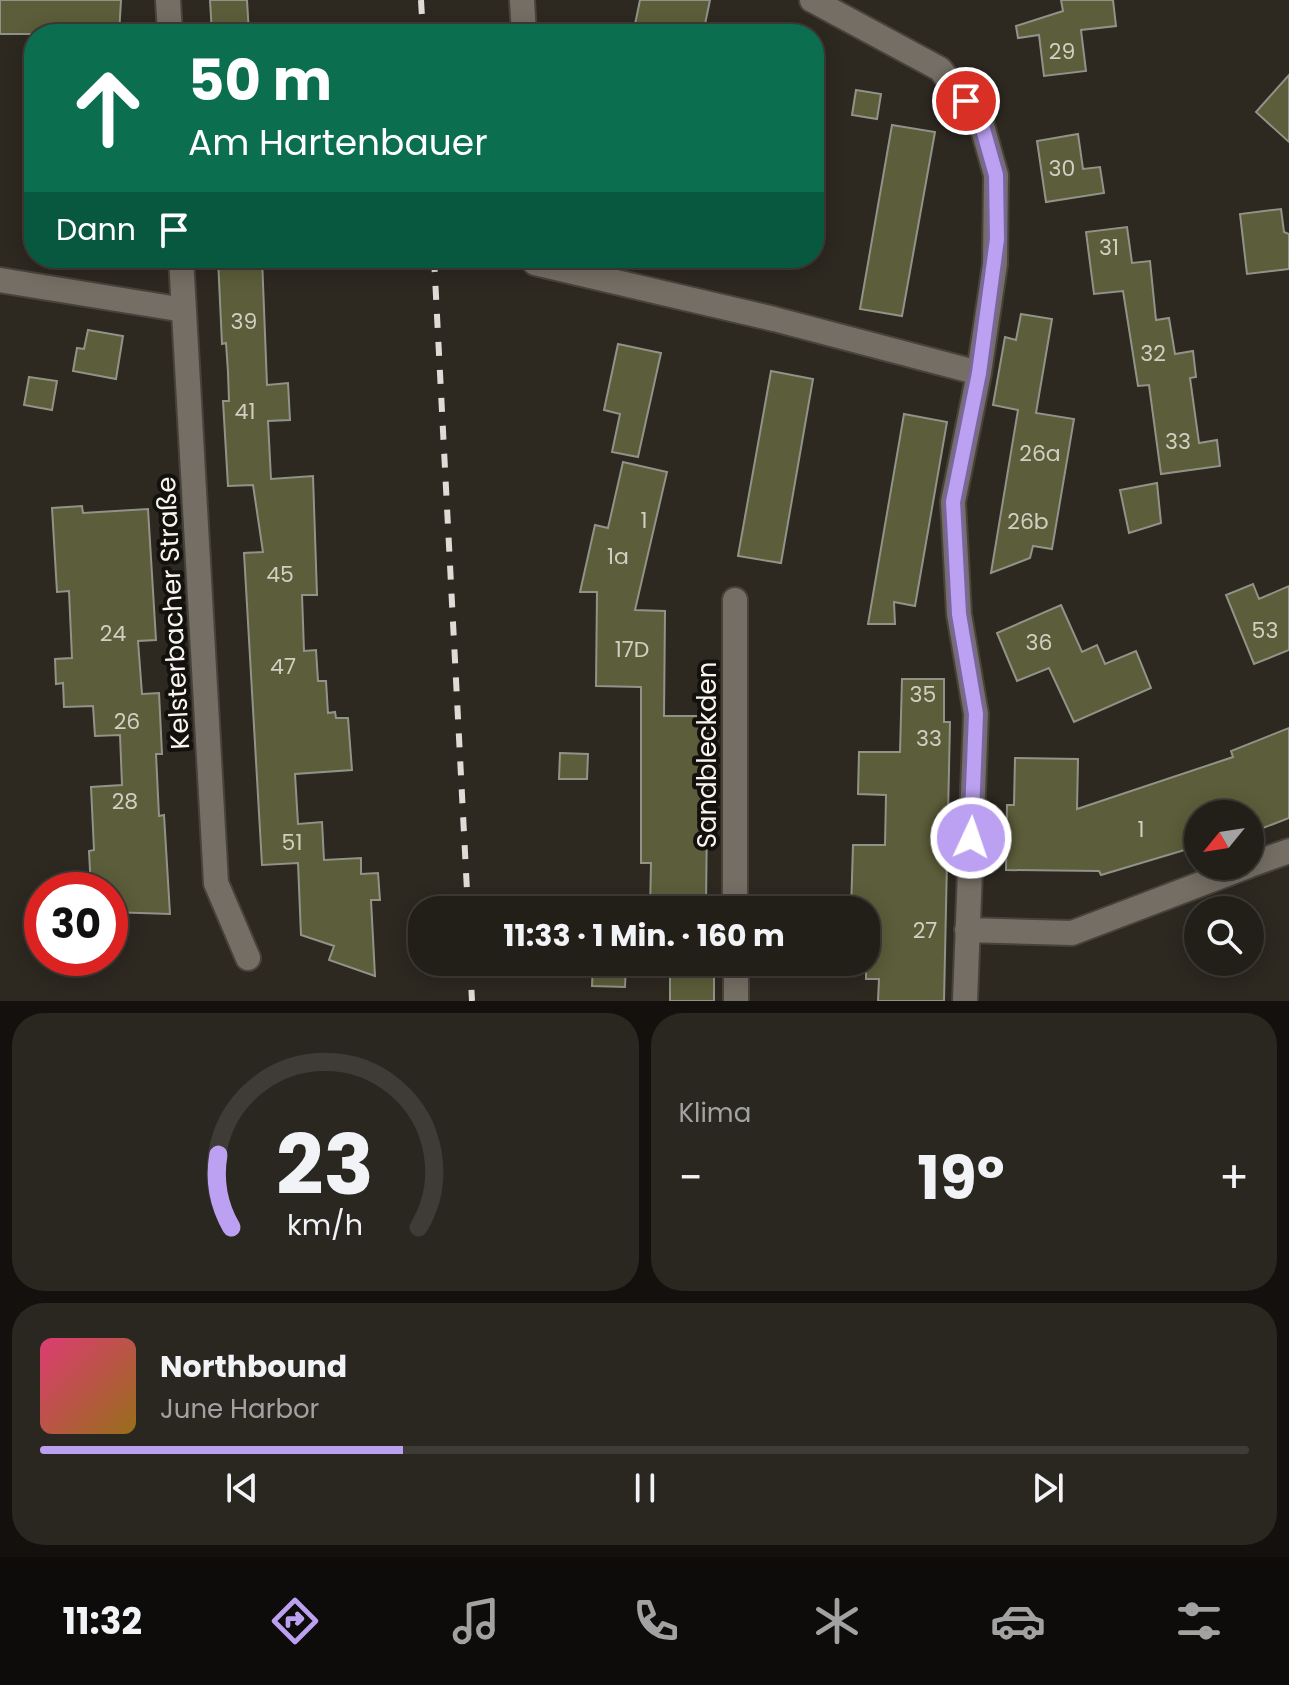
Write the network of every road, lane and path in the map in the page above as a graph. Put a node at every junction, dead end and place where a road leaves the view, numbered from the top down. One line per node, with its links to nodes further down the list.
1 (168, 0): 4 (street)
2 (522, 0): 5 (street)
3 (812, 0): 10 (street)
4 (169, 24)
5 (523, 24)
6 (182, 268): 9 (street, Kelsterbacher Straße)
7 (556, 268): 10 (street)
8 (0, 280): 9 (street)
9 (184, 310): 17 (street, Kelsterbacher Straße)
10 (979, 373): 16 (street)
11 (735, 600): 15 (street, Sandbleckden)
12 (1289, 851): 13 (street)
13 (1264, 860)
14 (1212, 880): 16 (street)
15 (735, 896)
16 (967, 930): 20 (street)
17 (248, 958)
18 (736, 976): 19 (street)
19 (736, 1001)
20 (965, 1001)

